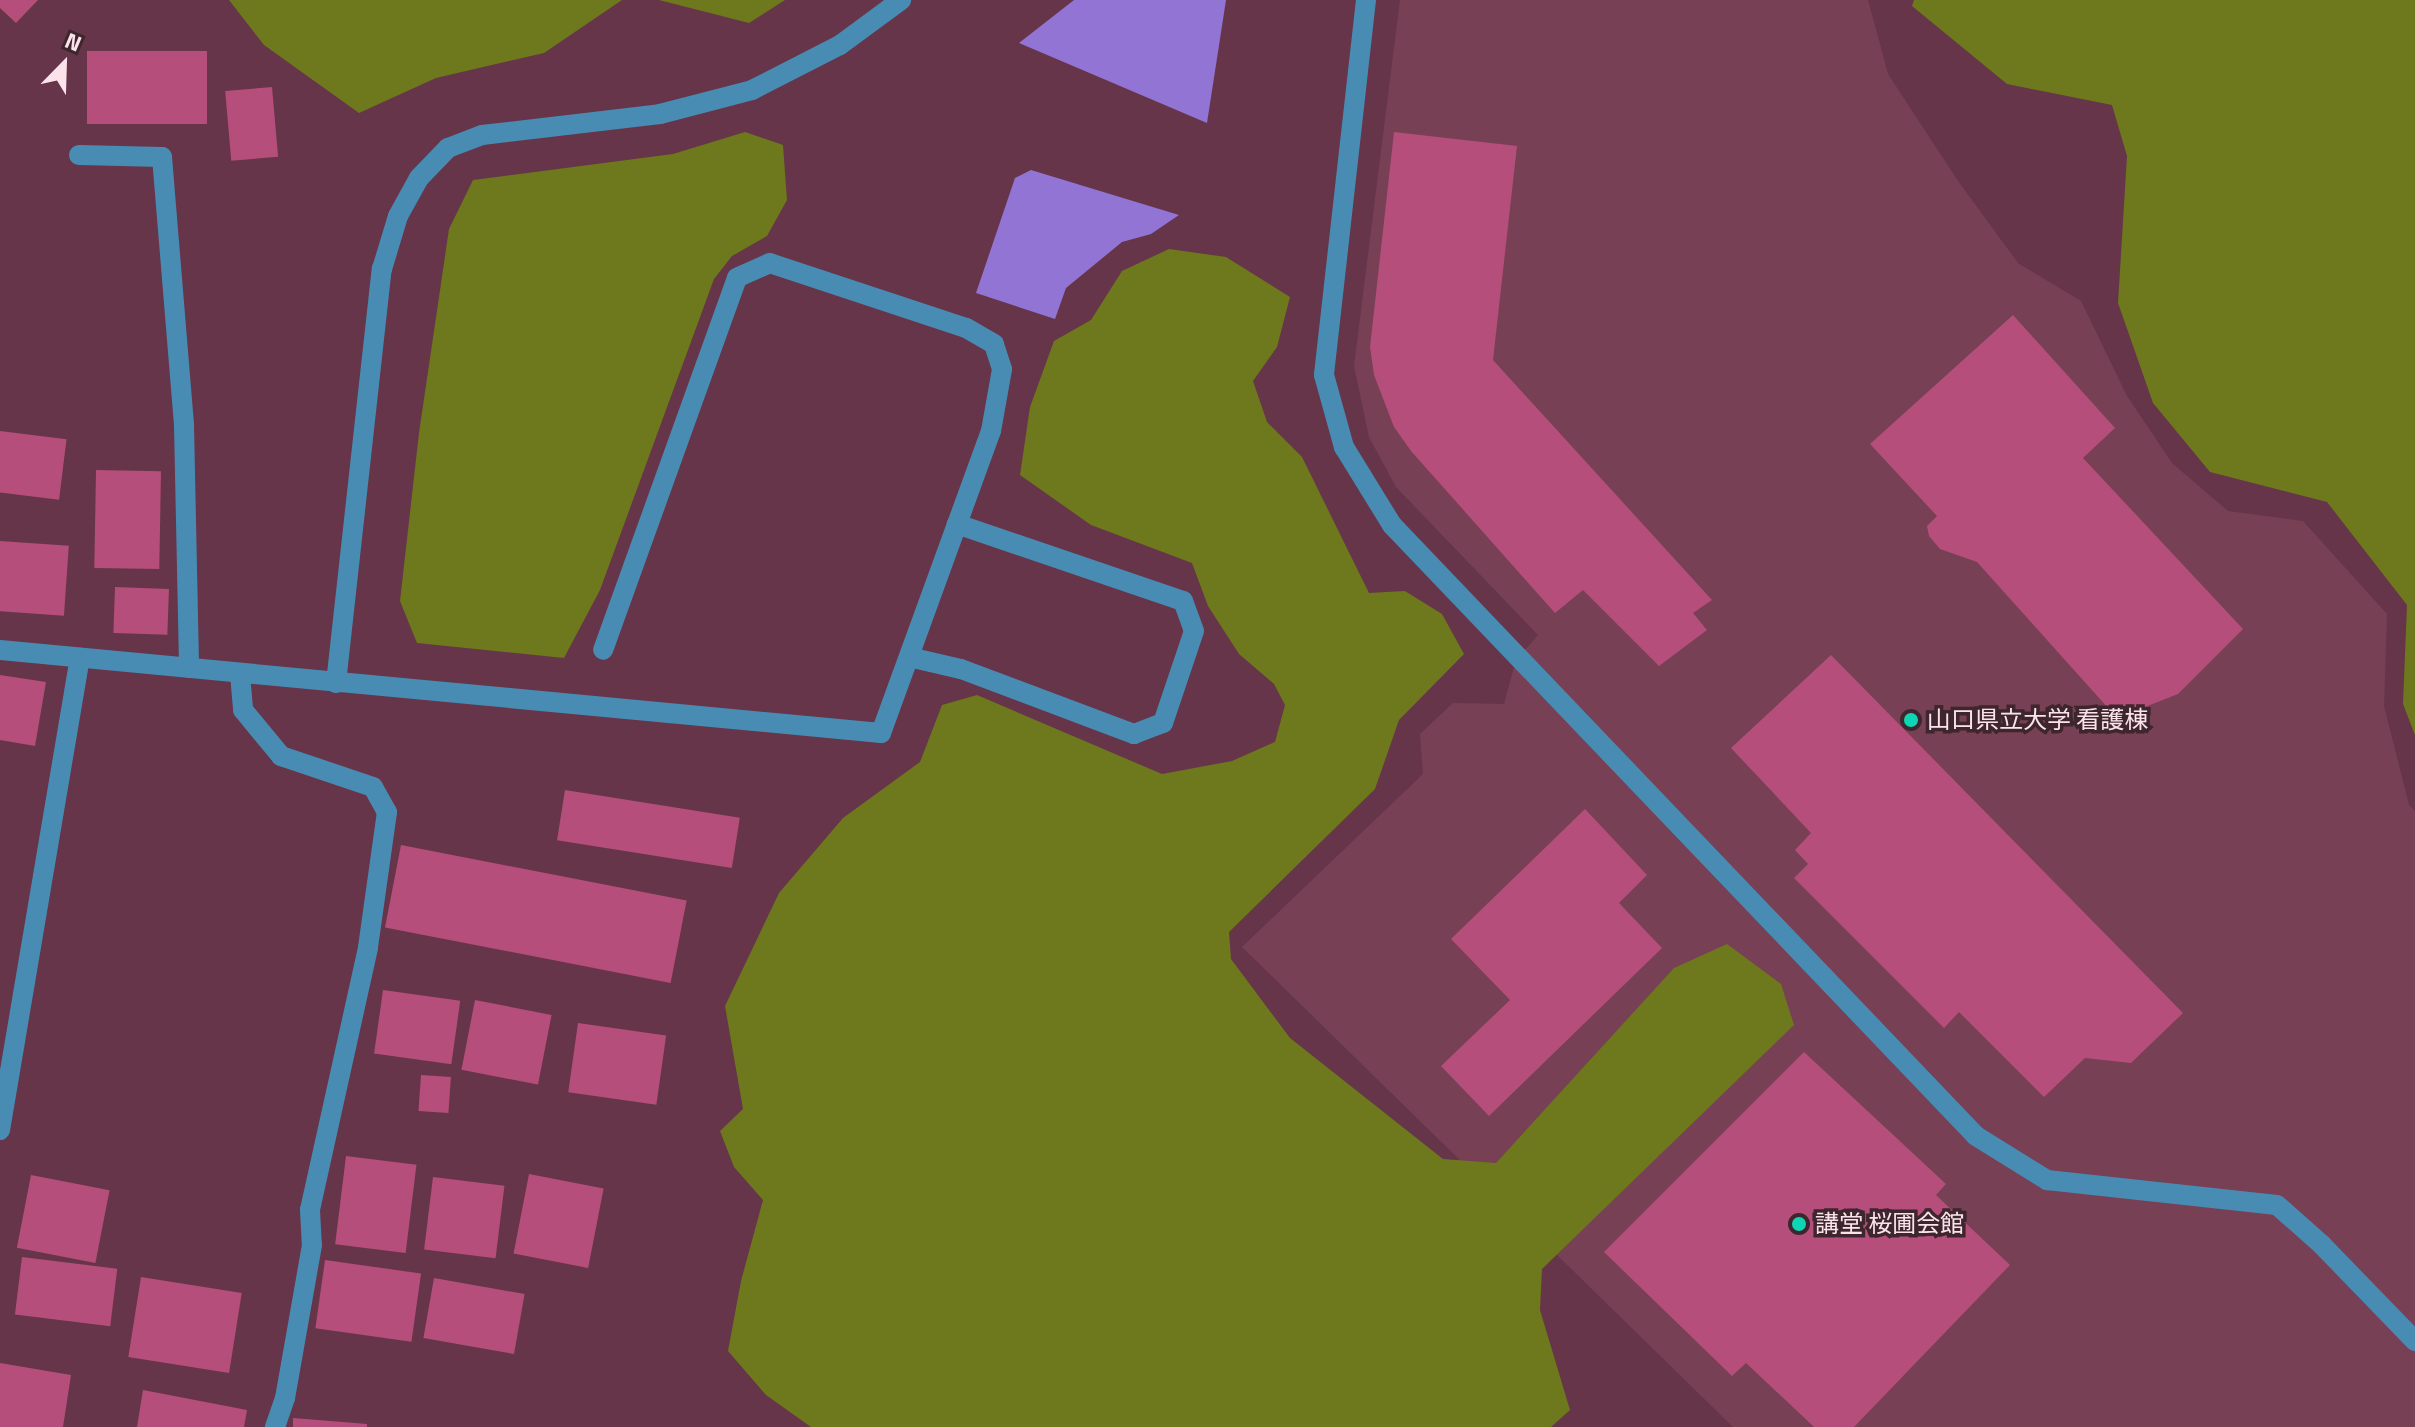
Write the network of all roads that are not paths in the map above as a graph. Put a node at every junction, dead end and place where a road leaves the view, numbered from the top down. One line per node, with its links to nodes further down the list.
1 (901, 0): 11 (street)
2 (1366, 0): 13 (street)
3 (79, 155): 9 (street)
4 (957, 524): 6 (street); 7 (street); 7 (street)
5 (0, 650): 8 (street)
6 (603, 650)
7 (909, 657): 11 (street)
8 (80, 658): 9 (street); 12 (street)
9 (189, 668): 10 (street)
10 (240, 674): 11 (street); 14 (street)
11 (336, 683)
12 (0, 1130)
13 (2415, 1341)
14 (275, 1427)

